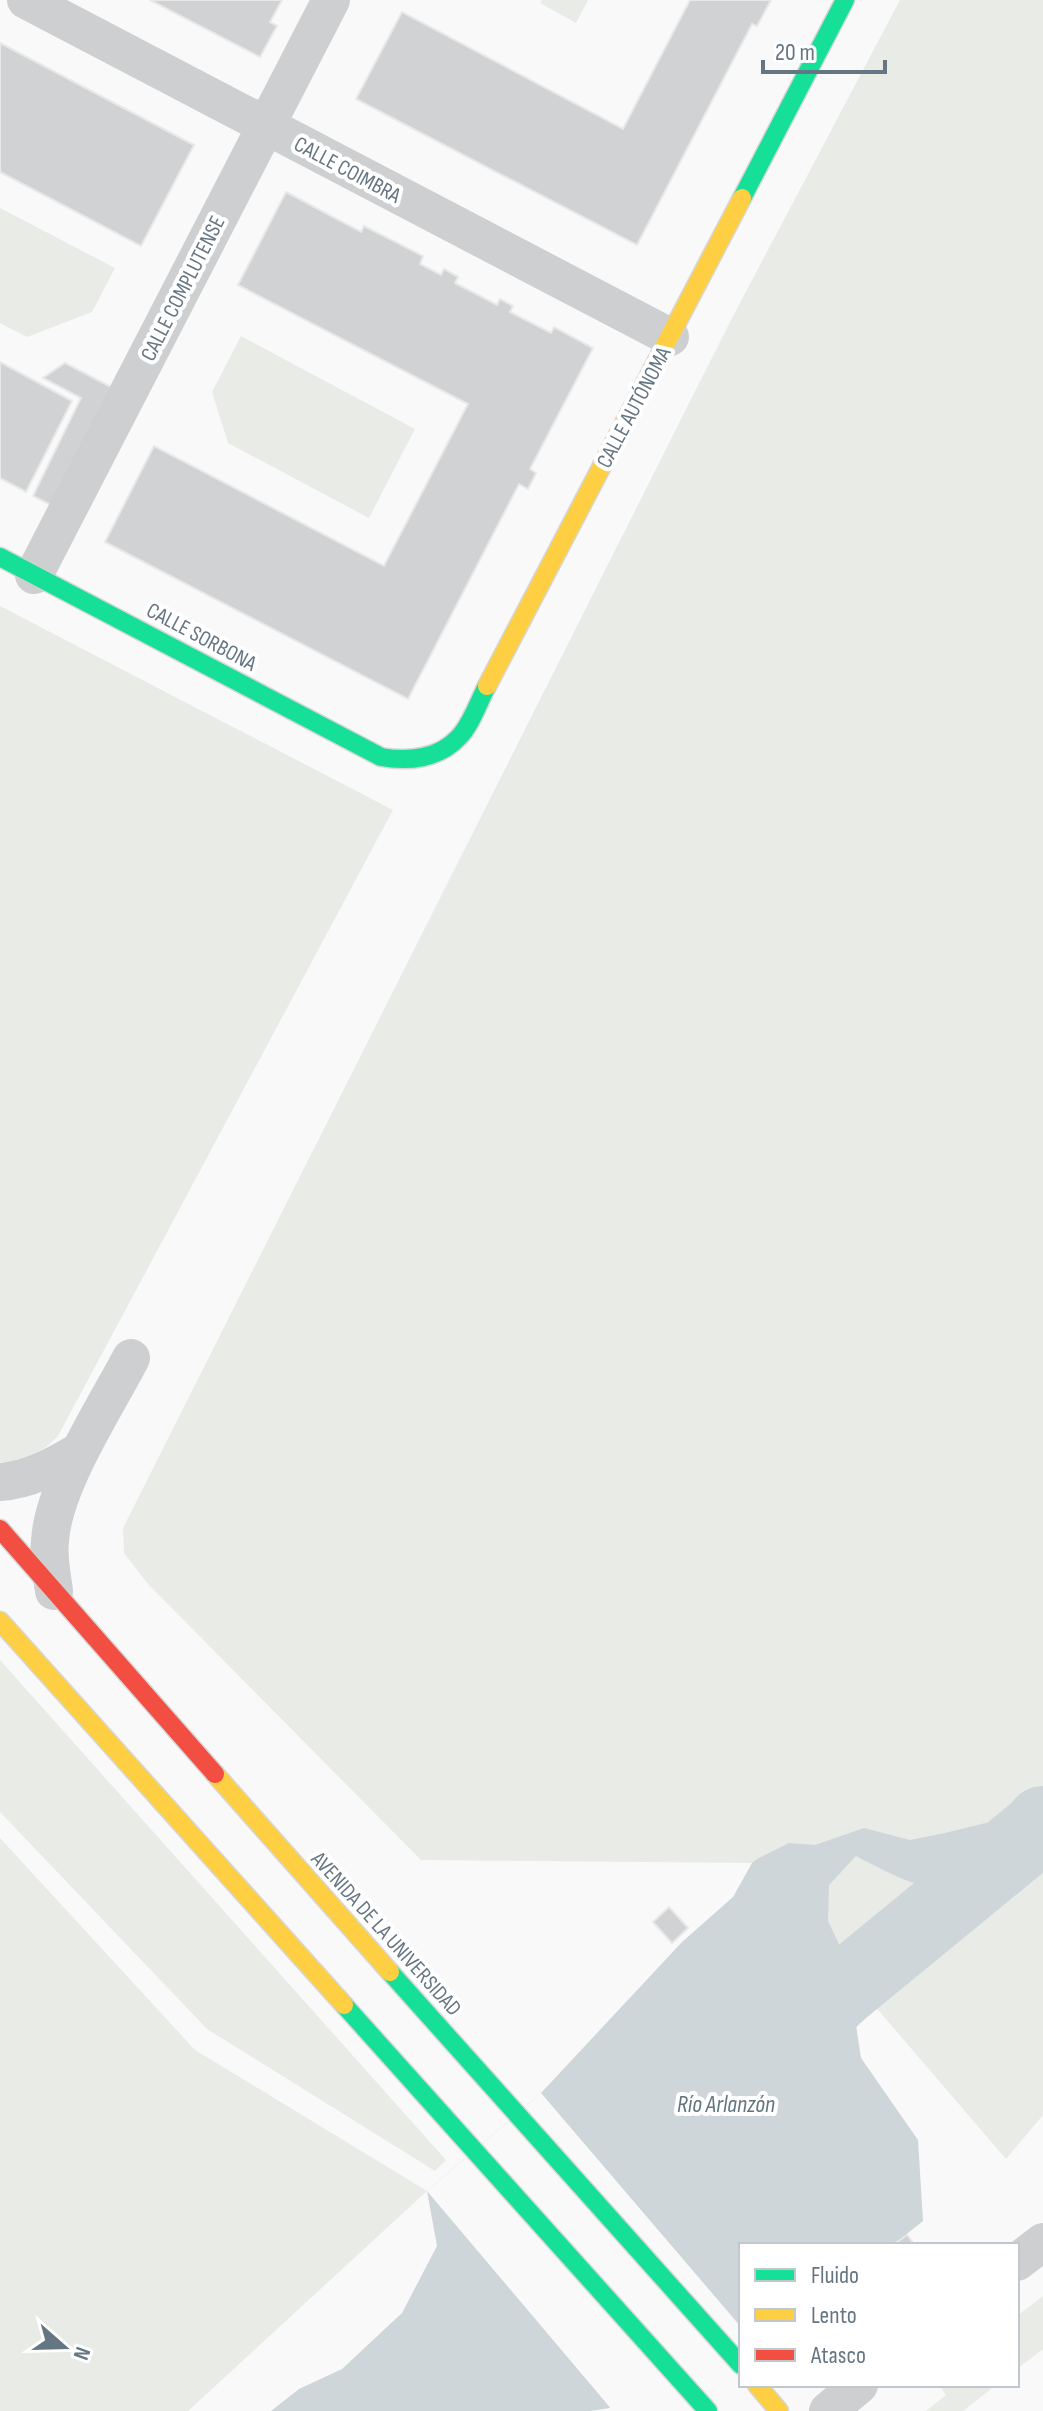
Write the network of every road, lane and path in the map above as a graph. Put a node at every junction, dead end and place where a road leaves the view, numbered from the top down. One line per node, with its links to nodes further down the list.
1 (26, 0): 4 (street, CALLE COIMBRA)
2 (331, 0): 4 (street, CALLE COMPLUTENSE)
3 (845, 0): 5 (main road, CALLE AUTÓNOMA)
4 (266, 126): 5 (street, CALLE COIMBRA); 7 (street, CALLE COMPLUTENSE)
5 (670, 337): 8 (main road, CALLE AUTÓNOMA)
6 (0, 557): 7 (main road, CALLE SORBONA)
7 (34, 575): 8 (main road, CALLE SORBONA)
8 (381, 757)
9 (131, 1358): 10 (street)
10 (80, 1451): 11 (street); 13 (street)
11 (0, 1482)
12 (0, 1529): 13 (main road, AVENIDA DE LA UNIVERSIDAD)
13 (54, 1591): 17 (main road, AVENIDA DE LA UNIVERSIDAD)
14 (0, 1621): 20 (main road)
15 (1043, 2242): 16 (street)
16 (1019, 2260)
17 (739, 2363)
18 (759, 2387): 21 (main road)
19 (857, 2387): 22 (street)
20 (704, 2406)
21 (779, 2411)
22 (828, 2411)

